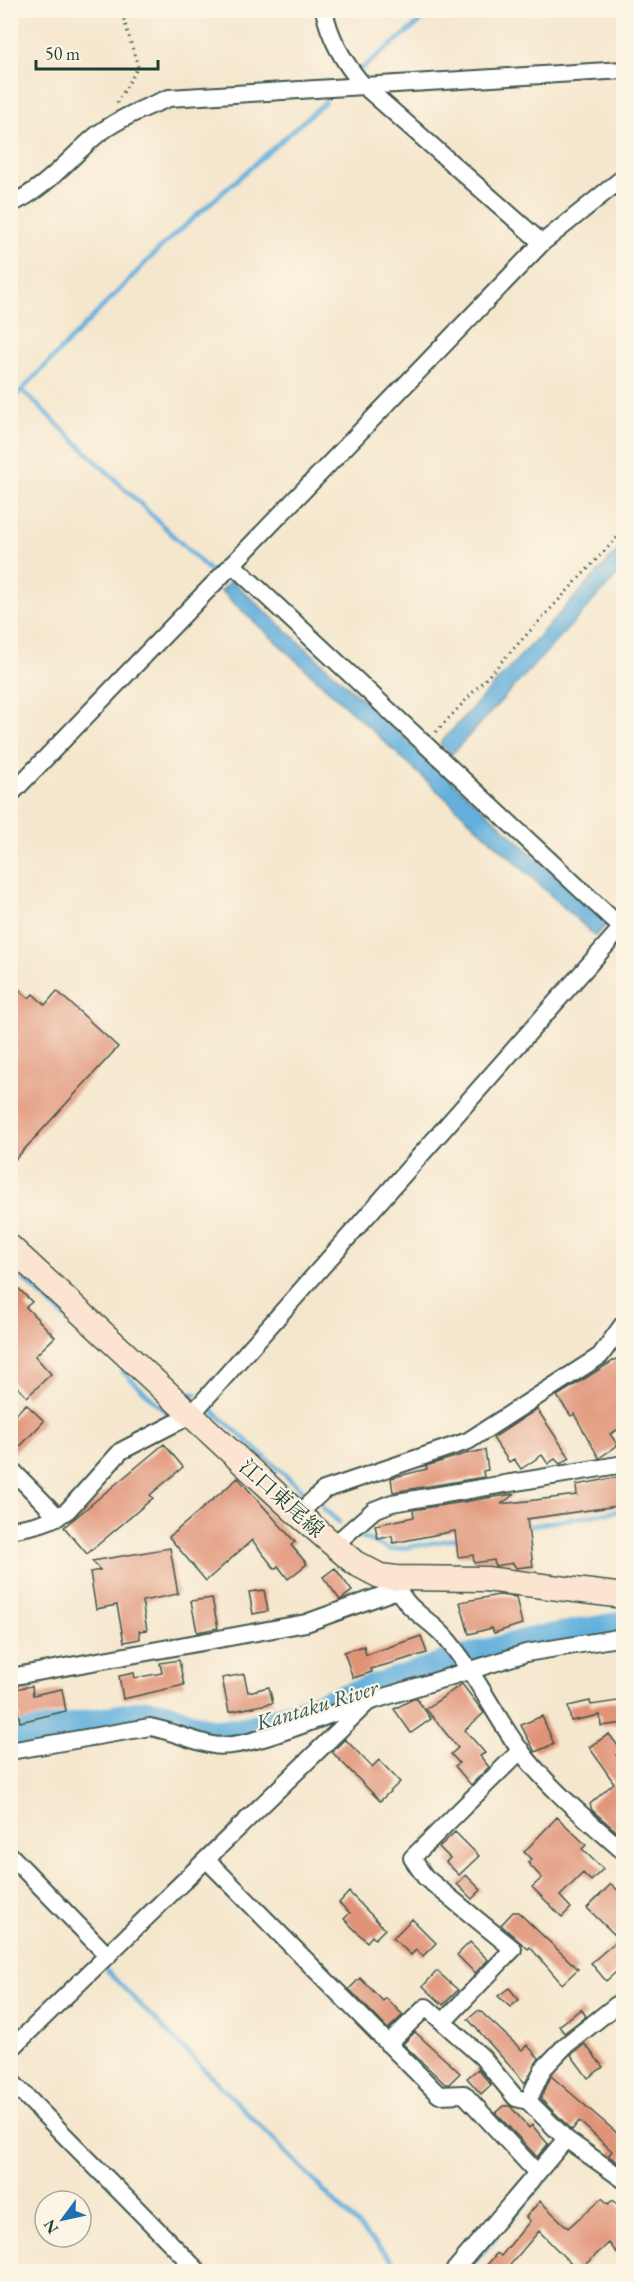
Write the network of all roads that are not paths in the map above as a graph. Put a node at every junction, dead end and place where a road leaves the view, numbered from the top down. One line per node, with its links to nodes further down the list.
1 (324, 10): 3 (street)
2 (624, 70): 3 (street)
3 (363, 85): 5 (street); 6 (street)
4 (624, 177): 6 (street)
5 (10, 204)
6 (542, 243): 7 (street)
7 (232, 564): 8 (street); 9 (street)
8 (10, 795)
9 (623, 928): 12 (street)
10 (10, 1247): 12 (main road, 江口東尾線)
11 (624, 1323): 15 (street)
12 (192, 1415): 15 (main road, 江口東尾線); 16 (street)
13 (624, 1464): 18 (street)
14 (10, 1468): 16 (street)
15 (298, 1514): 18 (main road, 江口東尾線)
16 (58, 1516): 17 (street)
17 (10, 1530)
18 (334, 1545): 19 (main road, 江口東尾線)
19 (397, 1584): 20 (main road, 江口東尾線); 22 (street); 23 (street)
20 (624, 1596)
21 (624, 1637): 22 (street)
22 (468, 1670): 24 (street); 25 (street)
23 (10, 1677)
24 (359, 1709): 26 (street); 29 (street)
25 (521, 1750): 27 (street); 32 (street)
26 (10, 1751)
27 (624, 1852)
28 (10, 1855): 30 (street)
29 (207, 1860): 30 (street); 33 (street)
30 (108, 1956): 34 (street)
31 (624, 1999): 36 (street)
32 (443, 2022): 33 (street); 36 (street)
33 (388, 2044): 38 (street)
34 (10, 2050)
35 (10, 2080): 40 (street)
36 (528, 2101): 37 (street)
37 (566, 2139): 38 (street); 39 (street)
38 (537, 2172): 41 (street)
39 (624, 2180)
40 (199, 2271)
41 (453, 2271)

